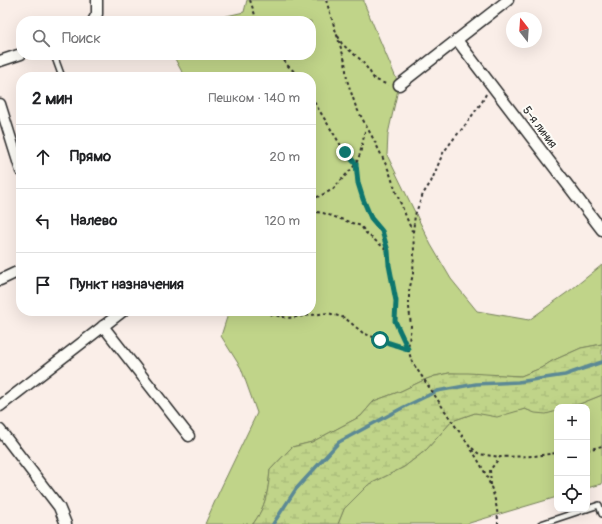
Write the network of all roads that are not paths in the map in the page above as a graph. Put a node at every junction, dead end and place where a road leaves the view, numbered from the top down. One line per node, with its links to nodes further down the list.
1 (97, 0): 3 (street)
2 (508, 0): 4 (street)
3 (96, 16)
4 (457, 40): 9 (street); 12 (street, 5-я линия)
5 (16, 56): 7 (street)
6 (56, 60): 8 (lane)
7 (0, 61)
8 (60, 72)
9 (399, 85)
10 (0, 104): 11 (street)
11 (16, 155)
12 (602, 230)
13 (16, 272): 14 (street)
14 (0, 280)
15 (116, 316): 16 (street)
16 (103, 326): 17 (street); 19 (street)
17 (0, 406)
18 (0, 430): 23 (street)
19 (189, 436)
20 (590, 508): 22 (lane)
21 (577, 512): 24 (lane)
22 (602, 514)
23 (66, 524)
24 (541, 524)

